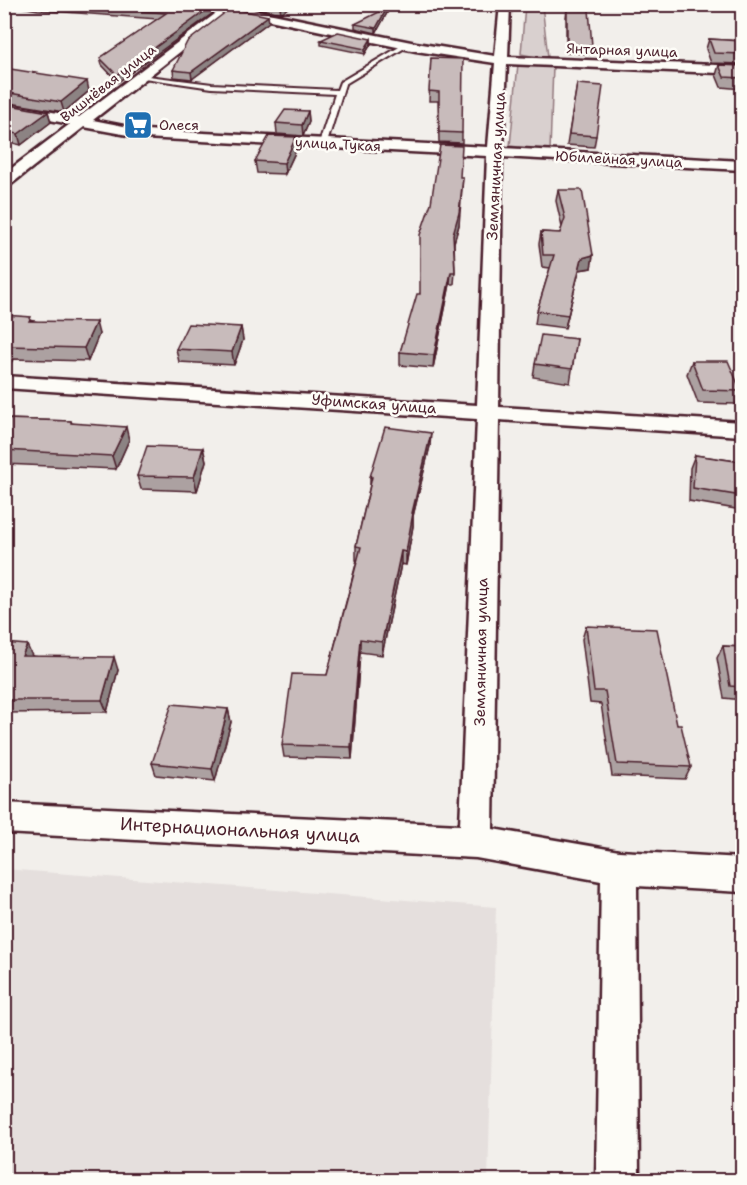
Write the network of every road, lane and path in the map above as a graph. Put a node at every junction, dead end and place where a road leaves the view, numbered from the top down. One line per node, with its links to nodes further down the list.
1 (187, 4): 3 (street, Янтарная улица)
2 (506, 4): 5 (street, Земляничная улица)
3 (229, 8): 4 (street, Янтарная улица); 7 (street, Вишнёвая улица)
4 (406, 45): 5 (street, Янтарная улица); 8 (lane)
5 (501, 60): 6 (street, Янтарная улица); 12 (street, Земляничная улица)
6 (742, 70)
7 (140, 77): 8 (lane); 10 (street, Вишнёвая улица)
8 (339, 92): 11 (lane)
9 (4, 107): 10 (street, улица Тукая)
10 (82, 122): 11 (street, улица Тукая); 14 (street, Вишнёвая улица)
11 (323, 143): 12 (street, улица Тукая)
12 (495, 152): 13 (street, Юбилейная улица); 16 (street, Земляничная улица)
13 (742, 165)
14 (4, 182)
15 (4, 382): 16 (street, Уфимская улица)
16 (487, 411): 17 (street, Уфимская улица); 19 (street, Земляничная улица)
17 (742, 429)
18 (4, 818): 19 (street, Интернациональная улица)
19 (476, 842): 20 (street)
20 (619, 868): 21 (street); 22 (street)
21 (742, 875)
22 (618, 1180)

